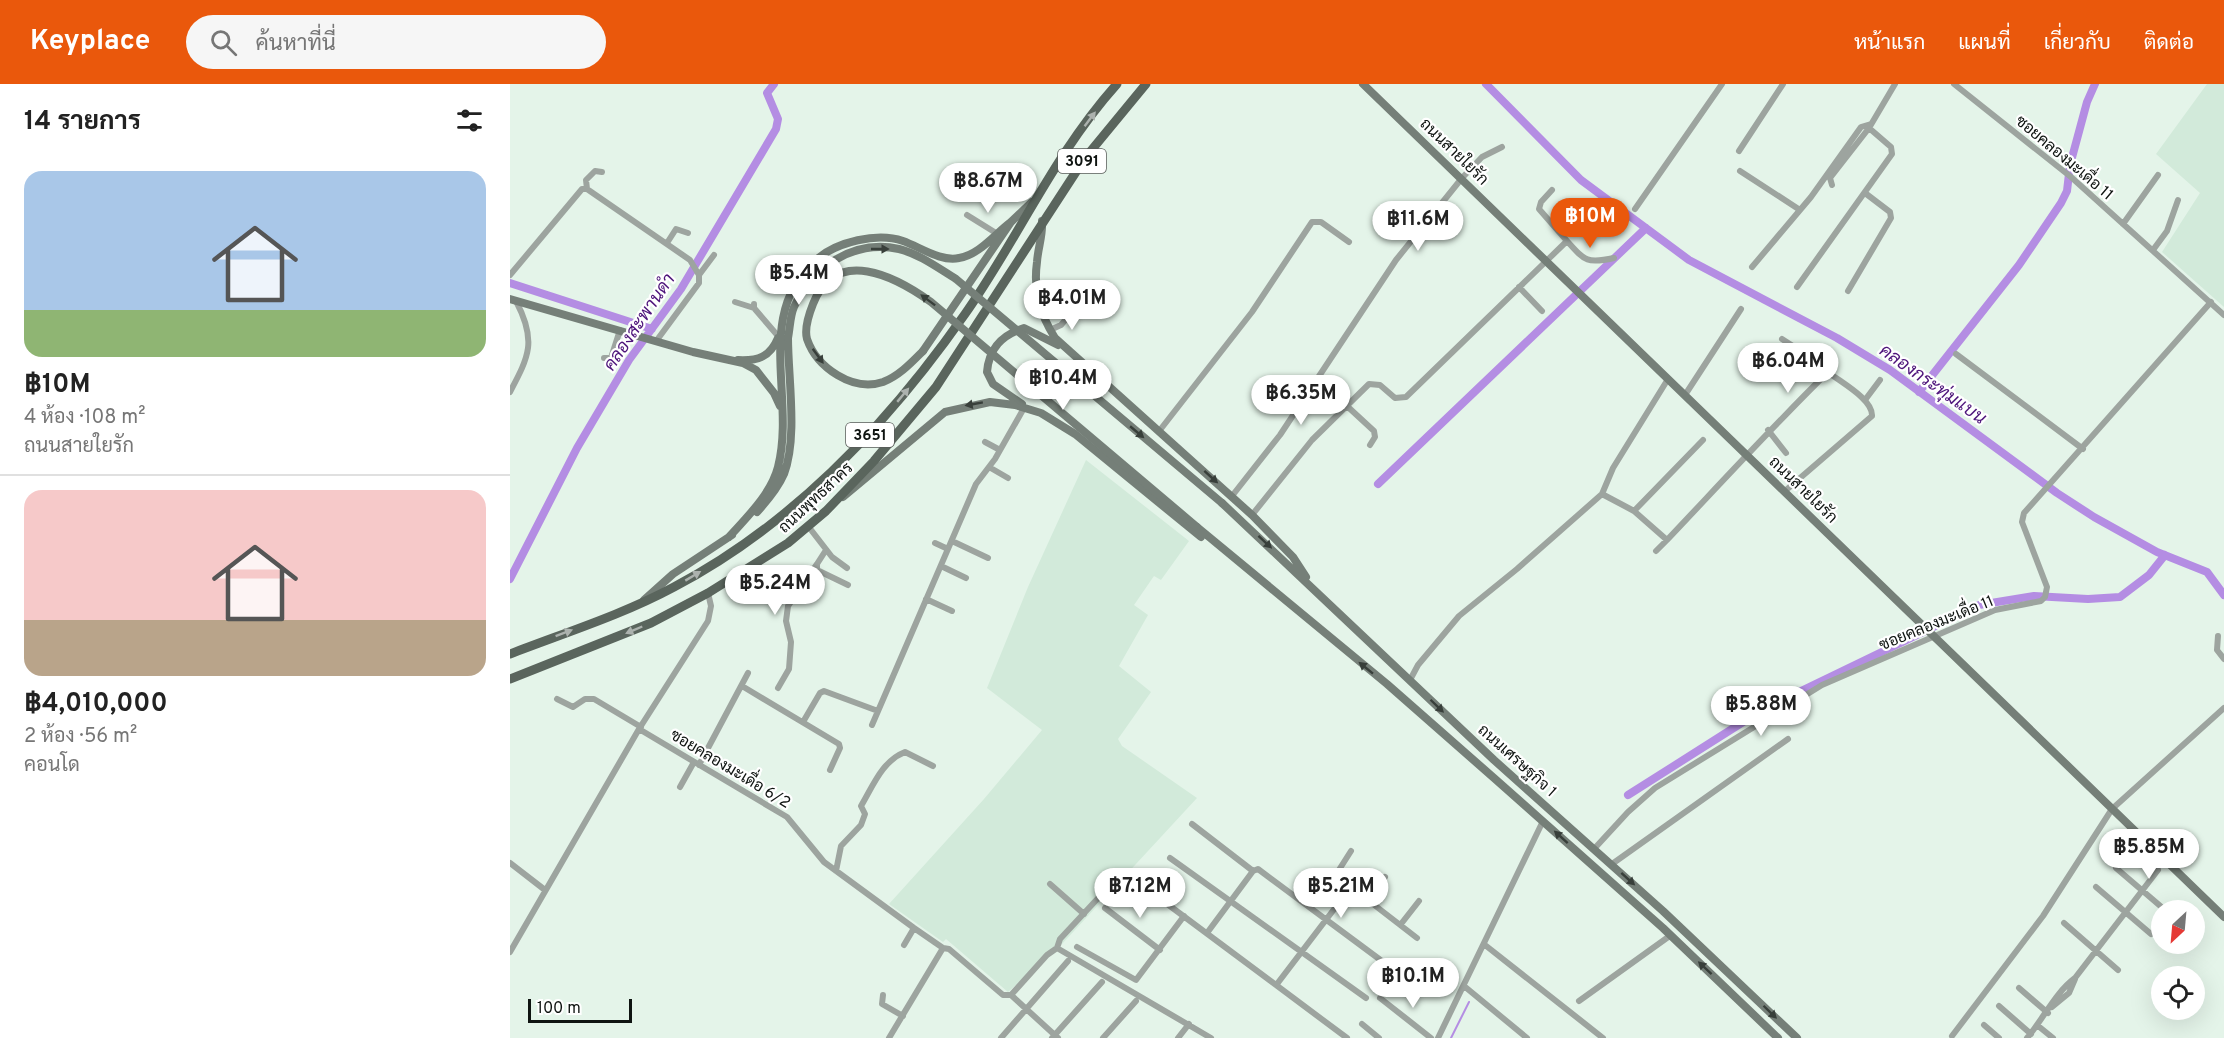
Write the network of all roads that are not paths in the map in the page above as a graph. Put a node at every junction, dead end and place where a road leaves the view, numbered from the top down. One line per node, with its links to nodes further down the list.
1 (1117, 84): 20 (main road, 3091, one-way to 1)
2 (1146, 84): 24 (main road, 3091)
3 (1363, 84): 14 (main road, ถนนสายใยรัก)
4 (1722, 84): 21 (street)
5 (1783, 84): 10 (street)
6 (1895, 84): 8 (street)
7 (1954, 84): 26 (street, ซอยคลองมะเดื่อ 11)
8 (1870, 126): 15 (street); 18 (street); 22 (street)
9 (1503, 147): 14 (street)
10 (1739, 151)
11 (1740, 171): 22 (street)
12 (602, 172): 16 (street)
13 (2158, 175): 26 (street)
14 (1462, 178): 35 (main road, ถนนสายใยรัก); 81 (street)
15 (1832, 185)
16 (587, 189): 31 (street); 37 (street)
17 (1552, 190): 29 (street)
18 (1866, 193): 40 (street); 41 (street)
19 (2178, 200): 32 (street)
20 (1032, 201): 25 (main road, 3091); 103 (main road, ถนนพุทธสาคร / 3651, one-way to 20)
21 (1635, 209)
22 (1800, 210): 36 (street)
23 (967, 214): 28 (street)
24 (1042, 220): 50 (main road, 3091); 82 (main road, ถนนพุทธสาคร / 3651)
25 (1011, 222): 28 (main road); 102 (main road, ถนนเศรษฐกิจ 1 / 3091, one-way to 25, bridge)
26 (2123, 224): 32 (street, ซอยคลองมะเดื่อ 11)
27 (688, 233): 31 (street)
28 (996, 233): 51 (main road)
29 (1567, 241): 34 (street); 35 (street)
30 (1349, 242): 68 (street)
31 (667, 243): 38 (street)
32 (2153, 250): 44 (street, ซอยคลองมะเดื่อ 11)
33 (714, 255): 38 (street)
34 (1614, 258)
35 (1547, 260): 39 (street); 59 (main road, ถนนสายใยรัก)
36 (1752, 267)
37 (510, 275)
38 (699, 275): 53 (street)
39 (1520, 287): 47 (street); 64 (street)
40 (1797, 287)
41 (1848, 291)
42 (513, 300): 49 (main road); 61 (street)
43 (735, 302): 51 (street)
44 (2211, 302): 48 (street, ซอยคลองมะเดื่อ 11); 73 (street, ซอยคลองมะเดื่อ 11)
45 (1078, 305): 50 (street)
46 (1741, 309): 62 (street)
47 (1542, 311)
48 (2224, 315)
49 (620, 330): 53 (main road); 55 (street)
50 (1050, 330): 56 (main road, 3091)
51 (779, 333): 57 (main road); 67 (main road)
52 (1782, 339): 58 (street)
53 (657, 340): 57 (main road)
54 (1956, 354): 73 (street)
55 (604, 358)
56 (1076, 358): 66 (main road); 68 (main road, 3091)
57 (729, 359): 67 (main road)
58 (1828, 372): 63 (street); 69 (street)
59 (1668, 379): 62 (main road, ถนนสายใยรัก); 80 (street)
60 (1880, 380): 63 (street)
61 (510, 392)
62 (1685, 395): 76 (main road, ถนนสายใยรัก)
63 (1864, 400): 79 (street)
64 (1348, 406): 72 (street); 84 (street)
65 (1024, 408): 66 (main road); 74 (street); 82 (main road, one-way to 82)
66 (1041, 413): 102 (main road)
67 (782, 415): 86 (main road)
68 (1160, 430): 81 (main road, 3091, one-way to 81)
69 (1768, 430): 75 (street); 76 (street)
70 (1703, 440): 83 (street)
71 (984, 442): 74 (street)
72 (1370, 445)
73 (2083, 448): 106 (street, ซอยคลองมะเดื่อ 11)
74 (1000, 450): 77 (street)
75 (1786, 453)
76 (1747, 456): 79 (main road, ถนนสายใยรัก); 87 (street)
77 (989, 467): 78 (street); 88 (street)
78 (1008, 478)
79 (1785, 491): 106 (main road, ถนนสายใยรัก)
80 (1602, 494): 83 (street); 111 (street)
81 (1232, 496): 84 (main road, 3091)
82 (826, 511): 85 (main road, ถนนพุทธสาคร / 3651)
83 (1634, 511): 87 (street)
84 (1252, 515): 98 (main road, 3091)
85 (808, 526): 91 (street); 100 (main road, ถนนพุทธสาคร / 3651)
86 (729, 537): 98 (main road, ถนนเศรษฐกิจ 1 / 3091, one-way to 98, bridge); 103 (main road)
87 (1666, 540): 92 (street)
88 (951, 541): 90 (street); 93 (street)
89 (935, 543): 90 (street)
90 (948, 549): 95 (street)
91 (826, 550): 94 (street); 96 (street)
92 (1656, 550)
93 (988, 558)
94 (817, 564): 99 (street); 113 (street)
95 (941, 566): 97 (street); 101 (street)
96 (847, 568)
97 (966, 578)
98 (1309, 582): 111 (main road, ถนนเศรษฐกิจ 1 / 3091)
99 (848, 585)
100 (708, 593): 110 (main road, ถนนพุทธสาคร / 3651, one-way to 110); 119 (street)
101 (926, 599): 104 (street); 116 (street)
102 (1282, 599): 126 (main road, ถนนเศรษฐกิจ 1 / 3091, one-way to 102)
103 (641, 602): 107 (main road, ถนนพุทธสาคร / 3651, one-way to 103)
104 (952, 611)
105 (2218, 636): 108 (street)
106 (1935, 637): 125 (main road, ถนนสายใยรัก); 128 (street, ซอยคลองมะเดื่อ 11)
107 (510, 654)
108 (2224, 659)
109 (748, 673): 112 (street)
110 (510, 678)
111 (1410, 680): 128 (main road, ถนนเศรษฐกิจ 1 / 3091, one-way to 128)
112 (742, 686): 117 (street); 121 (street)
113 (778, 688)
114 (557, 699): 119 (street, ซอยคลองมะเดื่อ 6/2)
115 (2224, 708): 125 (street)
116 (878, 711): 117 (street); 118 (street)
117 (803, 722): 123 (street)
118 (872, 725)
119 (640, 728): 121 (street, ซอยคลองมะเดื่อ 6/2); 144 (street)
120 (1788, 739): 132 (street)
121 (696, 763): 124 (street); 135 (street, ซอยคลองมะเดื่อ 6/2)
122 (933, 766): 135 (street)
123 (830, 770)
124 (680, 787)
125 (2112, 809): 153 (main road, ถนนสายใยรัก); 194 (street)
126 (1543, 821): 159 (main road, ถนนเศรษฐกิจ 1 / 3091, one-way to 126); 165 (street)
127 (1192, 824): 136 (street)
128 (1594, 849): 132 (main road, ถนนเศรษฐกิจ 1 / 3091)
129 (1351, 850): 141 (street)
130 (1170, 858): 147 (street)
131 (510, 864): 144 (street)
132 (1612, 864): 154 (main road, ถนนเศรษฐกิจ 1 / 3091, one-way to 154)
133 (2116, 868): 143 (street)
134 (2158, 870): 143 (street)
135 (836, 871): 158 (street, ซอยคลองมะเดื่อ 6/2)
136 (1253, 871): 147 (street); 155 (street)
137 (1385, 877): 145 (street)
138 (1114, 880): 151 (street)
139 (1135, 880): 152 (street)
140 (1050, 884): 151 (street)
141 (1351, 887): 145 (street); 155 (street)
142 (2096, 887): 150 (street)
143 (2142, 889): 146 (street); 150 (street)
144 (545, 890): 171 (street)
145 (1368, 900): 157 (street)
146 (2154, 900)
147 (1230, 901): 160 (street); 172 (street)
148 (1419, 901): 157 (street)
149 (1105, 908): 169 (street)
150 (2124, 911): 161 (street); 170 (street)
151 (1084, 914): 168 (street)
152 (1184, 916): 160 (street); 169 (street)
153 (2224, 917)
154 (1671, 918): 159 (main road); 209 (main road, ถนนเศรษฐกิจ 1 / 3091, one-way to 209)
155 (1326, 920): 172 (street); 174 (street)
156 (2064, 923): 170 (street)
157 (1401, 924): 163 (street)
158 (914, 928): 164 (street); 167 (street, ซอยคลองมะเดื่อ 6/2)
159 (1663, 928): 162 (main road, ถนนเศรษฐกิจ 1 / 3091)
160 (1207, 933): 177 (street)
161 (2151, 934)
162 (1671, 935): 185 (street); 208 (main road, ถนนเศรษฐกิจ 1 / 3091, one-way to 162)
163 (1417, 938)
164 (904, 945)
165 (1485, 945): 178 (street); 207 (street)
166 (1077, 947): 169 (street)
167 (943, 948): 181 (street, ซอยคลองมะเดื่อ 6/2); 189 (street)
168 (1058, 948): 181 (street); 190 (street)
169 (1160, 950)
170 (2095, 950): 175 (street); 188 (street)
171 (510, 952)
172 (1301, 952): 177 (street); 182 (street)
173 (1068, 961): 187 (street)
174 (1394, 970)
175 (2118, 970)
176 (1102, 982): 196 (street)
177 (1277, 984): 202 (street)
178 (1464, 986): 205 (street); 206 (street)
179 (2019, 987): 188 (street)
180 (883, 995): 189 (street)
181 (1011, 995): 187 (street, ซอยคลองมะเดื่อ 6/2)
182 (1366, 998)
183 (1380, 998): 204 (street)
184 (1136, 1001): 199 (street)
185 (1579, 1001)
186 (1999, 1006): 195 (street)
187 (1026, 1010): 196 (street, ซอยคลองมะเดื่อ 6/2); 198 (street)
188 (2050, 1010): 193 (street)
189 (903, 1016): 197 (street)
190 (1189, 1024): 200 (street); 201 (street)
191 (1362, 1024): 203 (street)
192 (1983, 1025): 210 (street)
193 (2037, 1025): 195 (street); 211 (street)
194 (1952, 1036)
195 (2029, 1036)
196 (1054, 1037)
197 (889, 1038)
198 (1001, 1038)
199 (1103, 1038)
200 (1178, 1038)
201 (1211, 1038)
202 (1347, 1038)
203 (1379, 1038)
204 (1431, 1038)
205 (1438, 1038)
206 (1527, 1038)
207 (1603, 1038)
208 (1778, 1038)
209 (1797, 1038)
210 (1999, 1038)
211 (2053, 1038)

